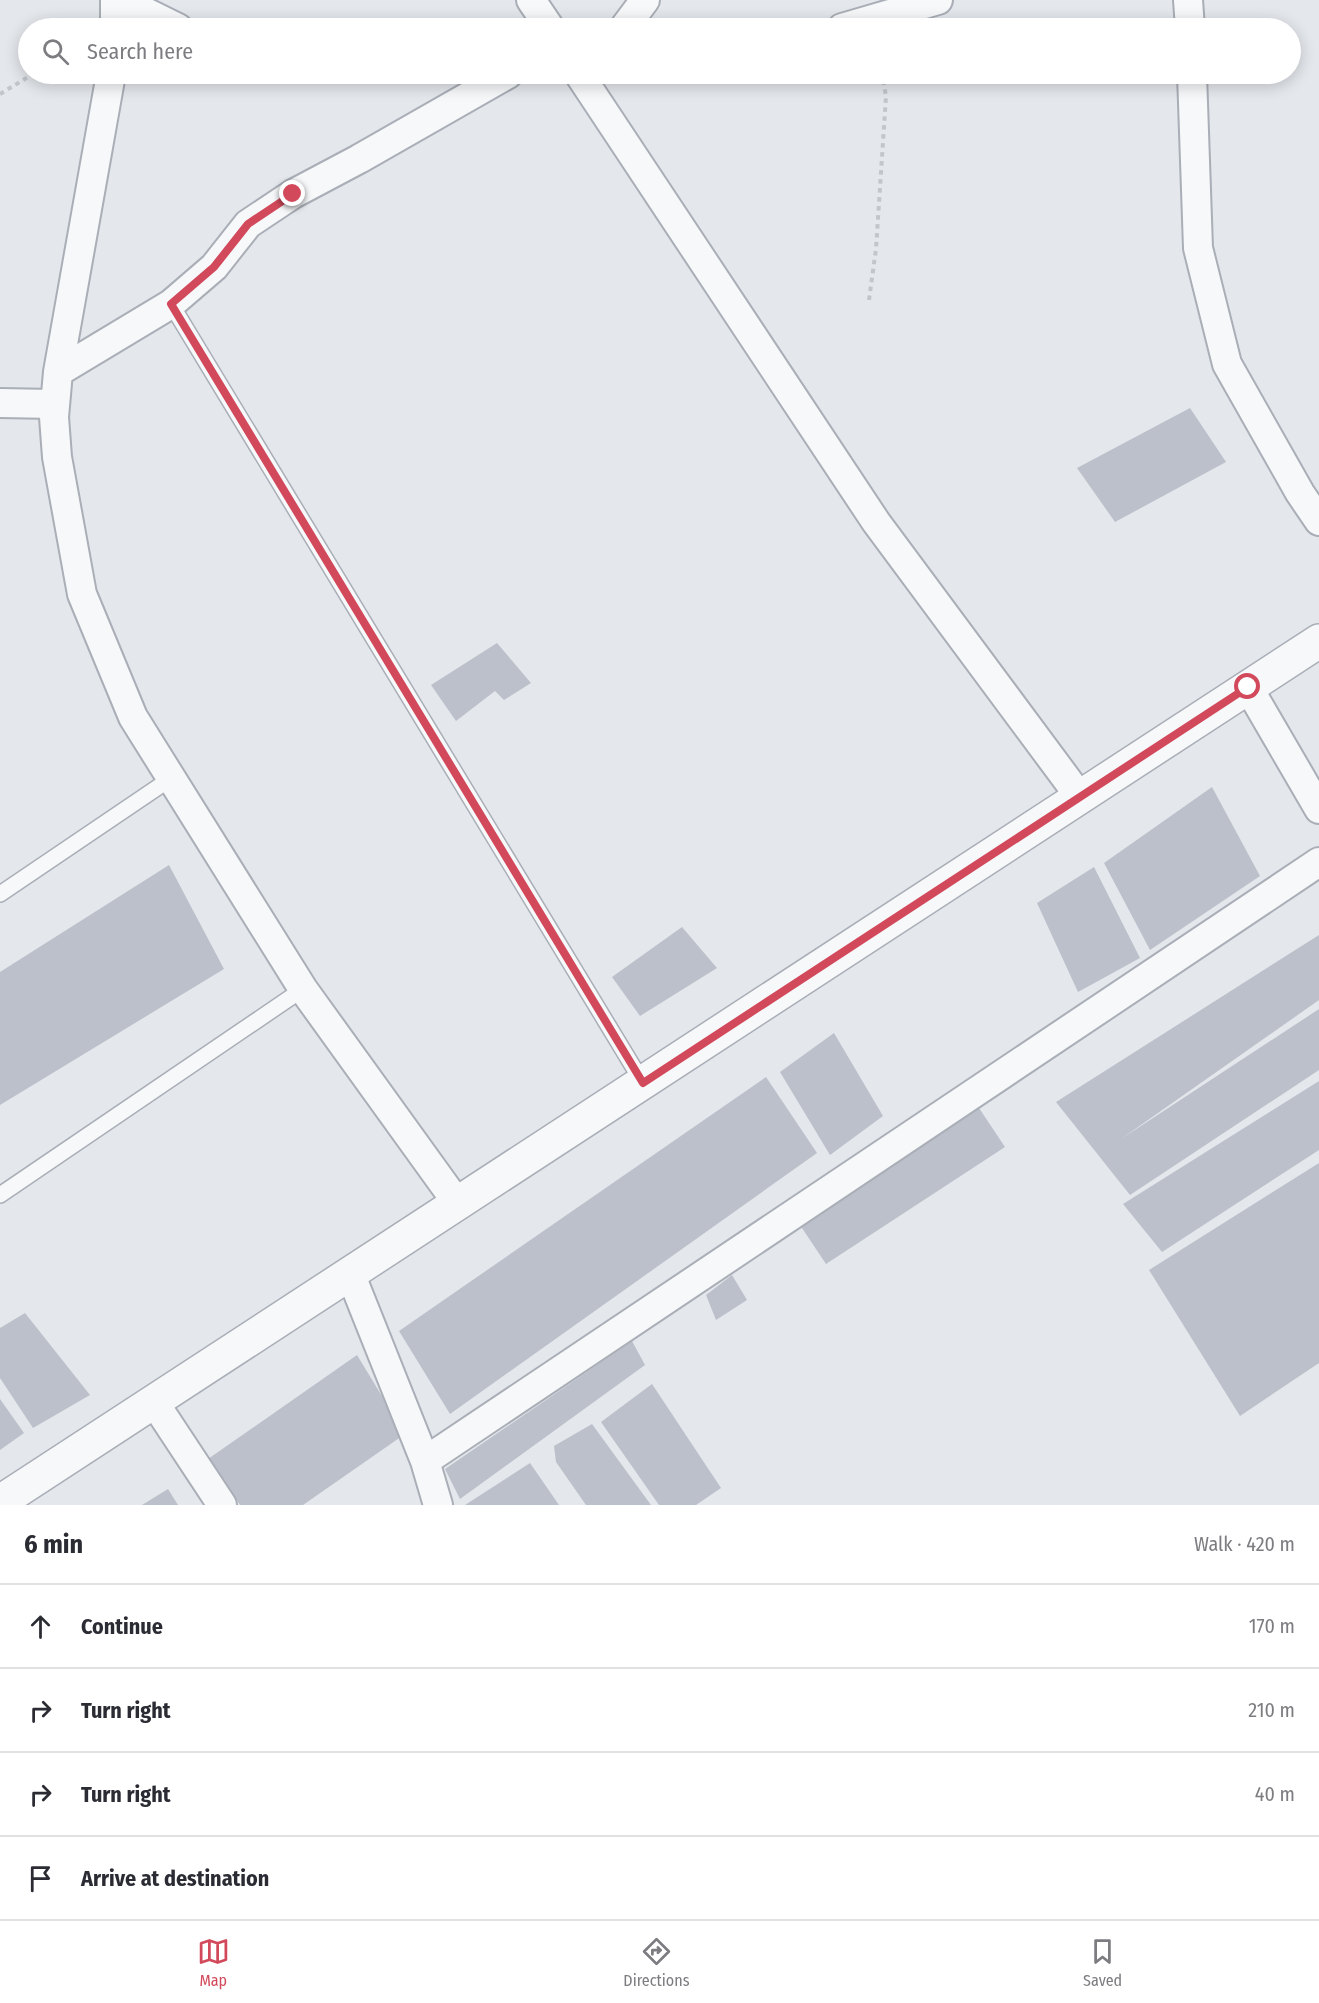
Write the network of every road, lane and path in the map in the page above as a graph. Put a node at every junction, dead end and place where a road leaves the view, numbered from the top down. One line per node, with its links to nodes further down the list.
1 (115, 0): 7 (street)
2 (121, 0): 8 (street)
3 (531, 0): 9 (street)
4 (645, 0): 10 (street)
5 (938, 0): 11 (street)
6 (1188, 0): 12 (street)
7 (115, 18)
8 (158, 18)
9 (543, 18)
10 (632, 18)
11 (876, 18)
12 (1189, 18)
13 (18, 83): 19 (path)
14 (109, 84): 22 (street)
15 (490, 84): 21 (street)
16 (586, 84): 29 (street)
17 (884, 84): 20 (path)
18 (1192, 84): 25 (street)
19 (0, 94)
20 (869, 300)
21 (171, 304): 22 (street); 34 (lane)
22 (58, 372): 24 (street)
23 (0, 403): 24 (street)
24 (54, 417): 28 (street)
25 (1319, 521)
26 (1319, 641): 27 (street)
27 (1248, 687): 29 (street); 30 (street)
28 (170, 779): 32 (lane); 33 (street)
29 (1080, 797): 34 (street)
30 (1319, 809)
31 (1319, 862): 39 (street)
32 (0, 894)
33 (303, 989): 35 (lane); 36 (street)
34 (643, 1083): 36 (street)
35 (0, 1195)
36 (458, 1204): 37 (street)
37 (350, 1273): 38 (street); 39 (street)
38 (154, 1402): 40 (street); 41 (street)
39 (424, 1461): 42 (street)
40 (0, 1502)
41 (222, 1505)
42 (438, 1505)

